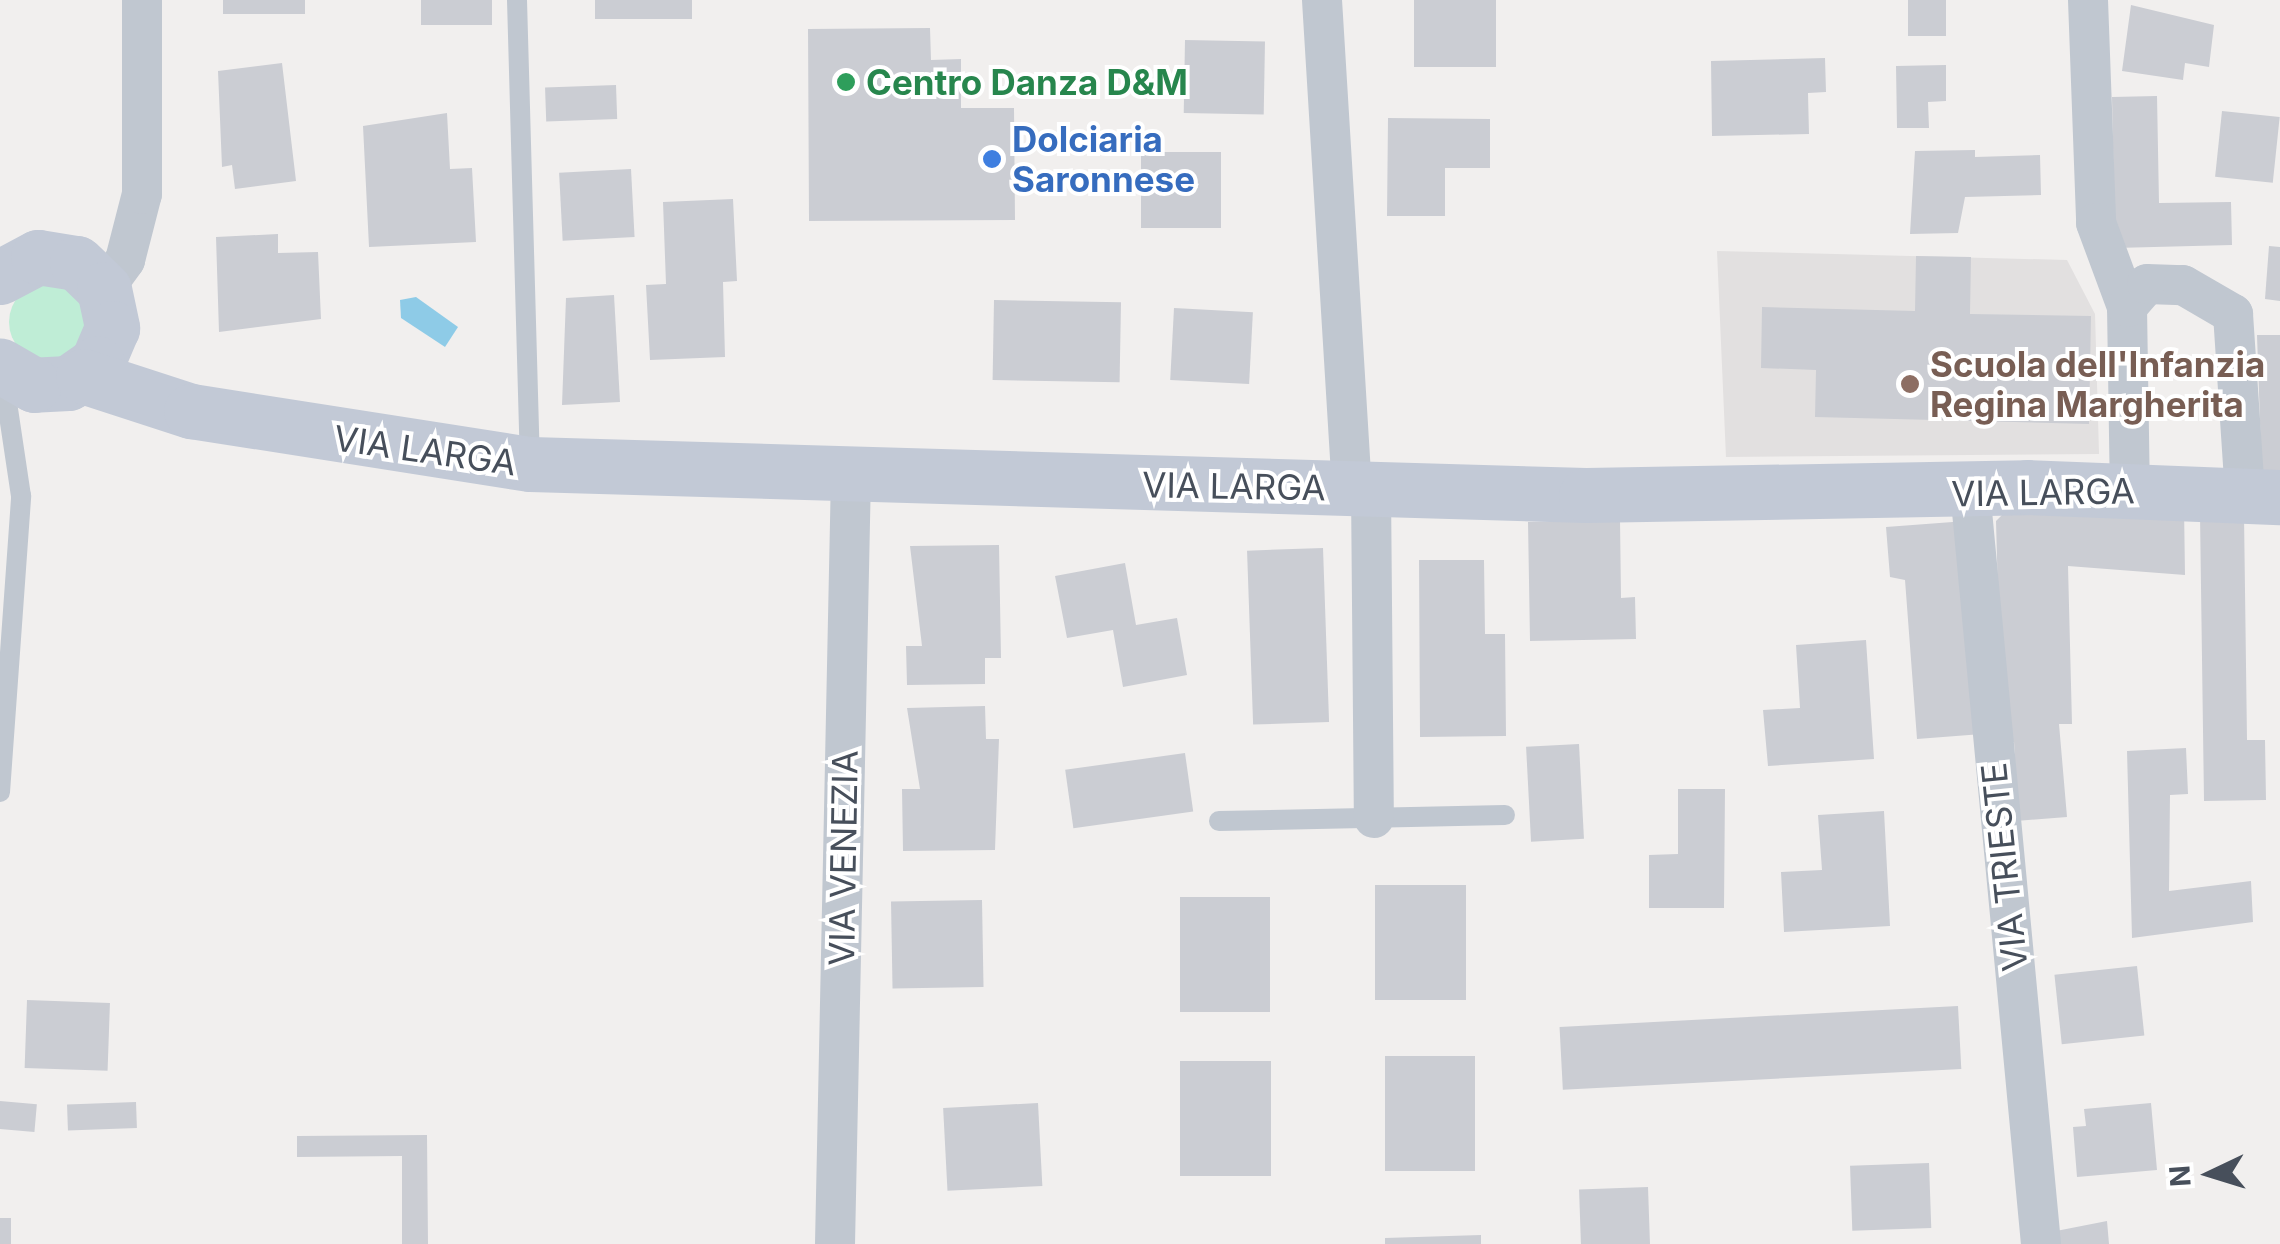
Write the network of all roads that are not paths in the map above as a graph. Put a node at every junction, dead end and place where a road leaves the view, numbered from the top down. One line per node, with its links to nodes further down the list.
1 (142, 0): 5 (street)
2 (517, 0): 13 (lane)
3 (1322, 0): 15 (street)
4 (2088, 0): 8 (street)
5 (128, 226): 6 (street); 9 (street)
6 (59, 257): 7 (street); 9 (street)
7 (0, 276)
8 (2126, 307): 17 (street); 18 (street)
9 (108, 308): 10 (street); 11 (street)
10 (30, 373): 11 (street, VIA LARGA); 12 (lane); 12 (lane)
11 (191, 412): 13 (street, VIA LARGA)
12 (18, 441): 19 (lane)
13 (530, 464): 14 (street, VIA LARGA)
14 (851, 472): 15 (street, VIA LARGA); 23 (street, VIA VENEZIA)
15 (1361, 488): 16 (street, VIA LARGA); 21 (street)
16 (1970, 490): 17 (street, VIA LARGA); 24 (street, VIA TRIESTE)
17 (2130, 490): 18 (street, VIA LARGA)
18 (2262, 496)
19 (0, 792)
20 (1505, 814): 21 (lane)
21 (1374, 818): 22 (lane)
22 (1219, 822)
23 (835, 1244)
24 (2041, 1244)

